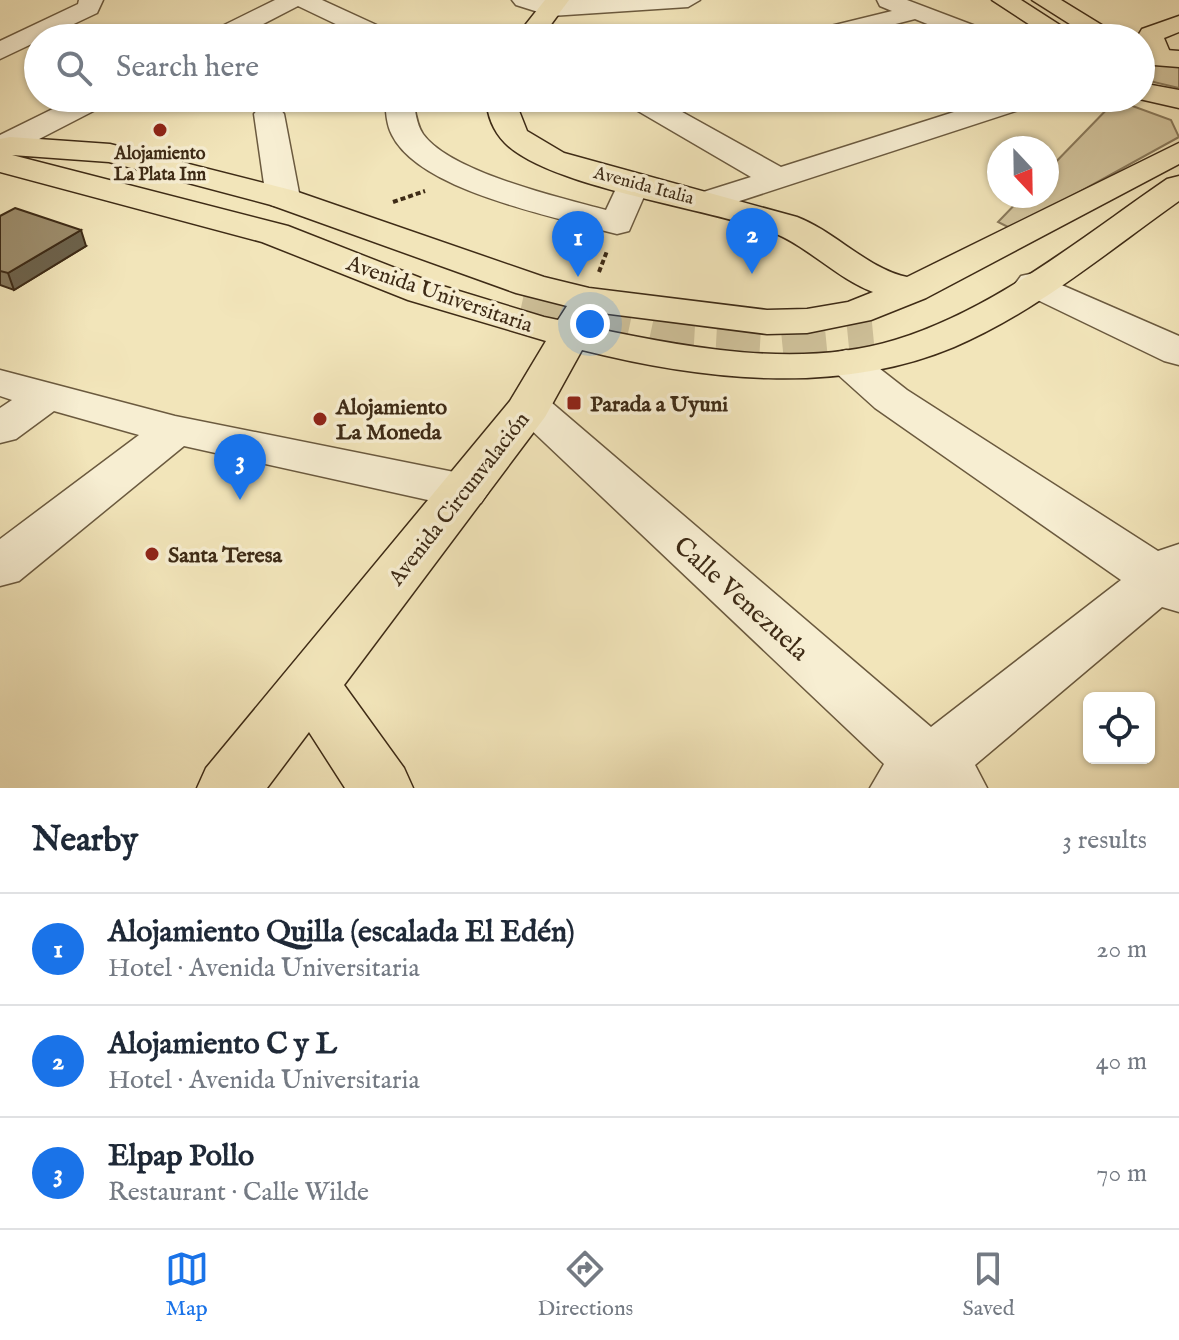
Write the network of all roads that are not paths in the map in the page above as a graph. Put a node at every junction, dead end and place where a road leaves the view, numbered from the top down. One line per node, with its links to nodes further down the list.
1 (293, 0): 14 (street)
2 (303, 0): 15 (street)
3 (524, 0): 9 (street)
4 (688, 0): 9 (street)
5 (886, 0): 10 (street)
6 (1004, 0): 19 (main road)
7 (1044, 0): 20 (main road)
8 (92, 1): 13 (street)
9 (554, 4): 16 (main road)
10 (916, 12): 17 (street); 18 (street)
11 (0, 22): 21 (street)
12 (1179, 23): 22 (main road)
13 (58, 24)
14 (245, 24)
15 (355, 24)
16 (539, 24)
17 (868, 24)
18 (948, 24)
19 (1044, 24)
20 (1086, 24)
21 (24, 25)
22 (1155, 32)
23 (24, 41): 24 (street)
24 (0, 51)
25 (72, 112): 31 (street)
26 (402, 112): 34 (street)
27 (501, 112): 34 (main road, Avenida Italia)
28 (660, 112): 33 (street)
29 (983, 112): 33 (street)
30 (269, 114): 35 (street)
31 (1, 152): 35 (main road, Avenida Universitaria); 40 (main road); 41 (main road, Avenida Universitaria)
32 (1176, 171): 38 (main road, Avenida Universitaria); 39 (main road, Avenida Universitaria); 42 (main road)
33 (776, 178): 36 (street)
34 (633, 185): 36 (main road, Avenida Italia)
35 (283, 198): 41 (main road, Avenida Universitaria)
36 (709, 201): 37 (main road, Avenida Italia)
37 (852, 269): 39 (main road, Avenida Italia); 42 (main road)
38 (1034, 284): 42 (main road, Avenida Universitaria); 43 (street)
39 (912, 290): 42 (main road, Avenida Universitaria)
40 (522, 303)
41 (579, 318): 42 (main road, Avenida Universitaria); 46 (main road, Avenida Circunvalación)
42 (853, 337): 51 (street)
43 (1179, 352)
44 (0, 383): 45 (street)
45 (46, 396): 47 (street); 48 (street)
46 (529, 407): 49 (main road, Avenida Circunvalación); 54 (street, Calle Venezuela)
47 (0, 429)
48 (175, 430): 49 (street); 50 (street)
49 (464, 491): 52 (main road, Avenida Circunvalación)
50 (0, 567)
51 (1172, 578): 54 (street)
52 (310, 685): 53 (main road, Avenida Circunvalación); 55 (main road)
53 (253, 777)
54 (928, 780)
55 (381, 788)

